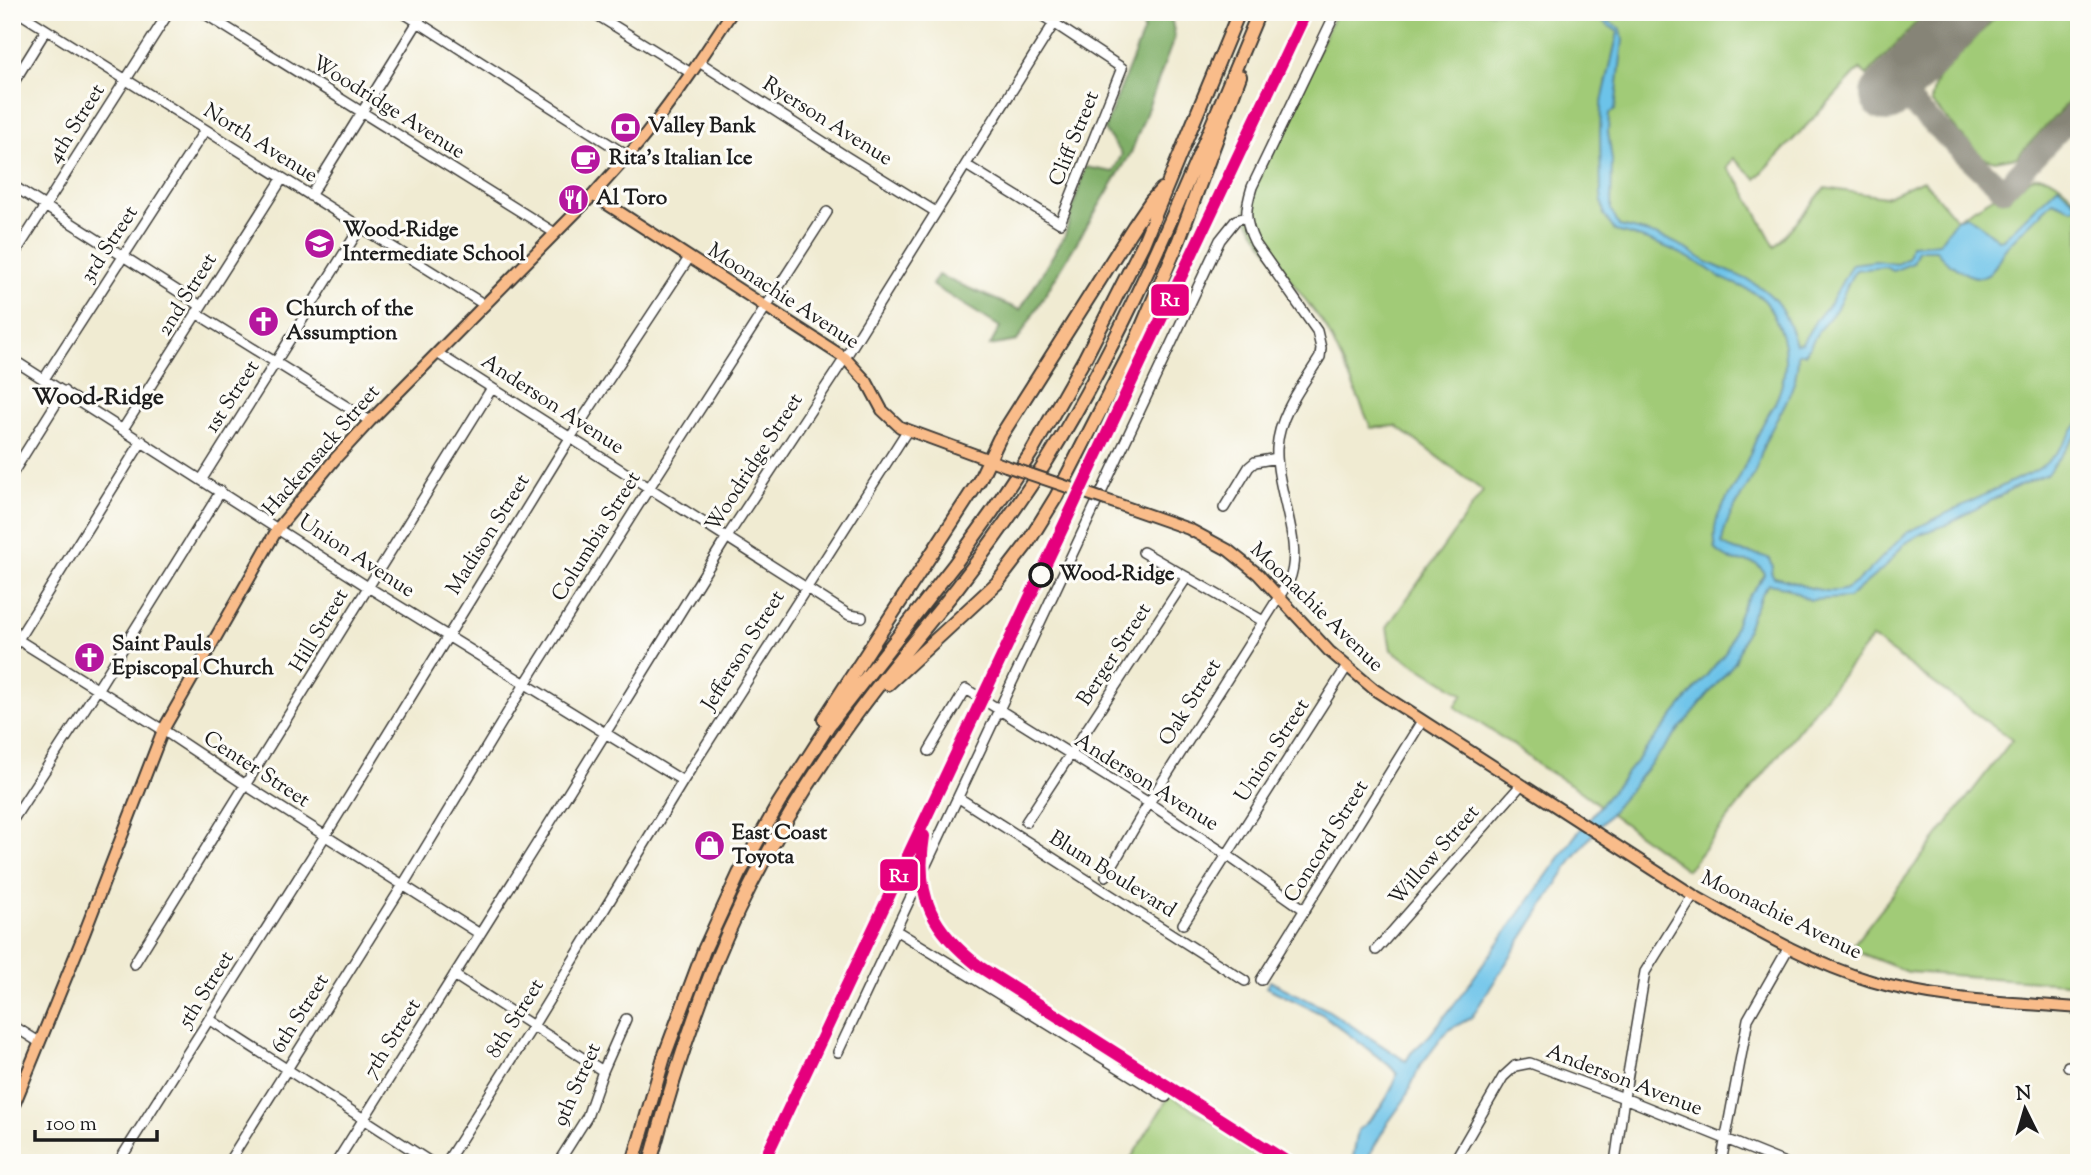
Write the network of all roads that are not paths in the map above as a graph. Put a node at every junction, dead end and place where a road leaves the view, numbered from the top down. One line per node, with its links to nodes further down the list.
1 (18, 12): 15 (street, North Avenue)
2 (169, 12): 18 (street, 4th Street)
3 (202, 12): 20 (street, Woodridge Avenue)
4 (402, 12): 13 (street)
5 (424, 12): 13 (street)
6 (592, 12): 17 (street)
7 (732, 12): 16 (main road, Hackensack Street)
8 (1037, 12): 14 (street)
9 (1061, 12): 14 (street, Woodridge Street)
10 (1239, 12): 26 (highway)
11 (1260, 12): 57 (highway); 76 (highway)
12 (1336, 12): 32 (street)
13 (417, 22): 20 (street); 22 (street)
14 (1055, 24): 23 (street, Woodridge Street); 23 (street, Cliff Street)
15 (46, 30): 18 (street, North Avenue); 19 (street)
16 (699, 62): 17 (main road, Hackensack Street); 31 (street, Ryerson Avenue)
17 (691, 73): 22 (main road, Hackensack Street)
18 (126, 80): 21 (street, North Avenue); 29 (street, 4th Street)
19 (12, 85)
20 (362, 113): 28 (street); 34 (street, Woodridge Avenue)
21 (205, 130): 24 (street, North Avenue); 35 (street, 3rd Street)
22 (628, 156): 27 (main road, Hackensack Street)
23 (966, 165): 31 (street, Woodridge Street)
24 (282, 179): 28 (street, North Avenue); 40 (street, 2nd Street)
25 (12, 185): 29 (street)
26 (1166, 186): 54 (highway); 87 (highway)
27 (593, 195): 34 (main road, Hackensack Street); 37 (main road, Moonachie Avenue)
28 (310, 196): 33 (street, North Avenue)
29 (46, 206): 35 (street); 36 (street, 4th Street)
30 (827, 212): 39 (street, Columbia Street)
31 (936, 212): 42 (street, Woodridge Street)
32 (1246, 217): 53 (street, Oak Street); 77 (street)
33 (360, 228): 38 (street, North Avenue); 44 (street, 1st Street)
34 (555, 233): 38 (main road, Hackensack Street)
35 (124, 257): 40 (street); 45 (street, 3rd Street)
36 (12, 258)
37 (689, 258): 39 (main road, Moonachie Avenue); 51 (street, Madison Street)
38 (485, 305): 41 (main road, Hackensack Street)
39 (767, 308): 42 (main road, Moonachie Avenue); 58 (street, Columbia Street)
40 (199, 310): 44 (street); 49 (street, 2nd Street)
41 (437, 353): 46 (street, Anderson Avenue); 48 (main road, Hackensack Street)
42 (845, 358): 50 (main road, Moonachie Avenue); 62 (street, Woodridge Street)
43 (12, 359): 45 (street, Union Avenue)
44 (276, 362): 48 (street); 56 (street, 1st Street)
45 (44, 379): 47 (street, Union Avenue)
46 (492, 387): 51 (street, Anderson Avenue); 65 (street, Hill Street)
47 (64, 391): 49 (street, Union Avenue); 55 (street)
48 (370, 421): 61 (main road, Hackensack Street)
49 (123, 429): 52 (street, Union Avenue)
50 (907, 430): 54 (main road, Moonachie Avenue); 66 (street, Jefferson Street)
51 (570, 438): 58 (street, Anderson Avenue); 70 (street, Madison Street)
52 (142, 441): 56 (street, Union Avenue); 71 (street)
53 (1277, 458): 60 (street); 67 (street, Oak Street)
54 (989, 459): 57 (main road, Moonachie Avenue, bridge); 87 (highway)
55 (12, 474)
56 (202, 479): 59 (street, Union Avenue)
57 (1063, 485): 67 (main road, Moonachie Avenue, bridge); 76 (highway)
58 (649, 488): 62 (street, Anderson Avenue); 74 (street, Columbia Street)
59 (221, 491): 61 (street, Union Avenue); 75 (street)
60 (1224, 508)
61 (278, 528): 65 (street, Union Avenue); 79 (main road, Hackensack Street)
62 (727, 537): 66 (street, Anderson Avenue); 80 (street, Woodridge Street)
63 (1143, 552): 64 (street)
64 (1187, 577): 69 (street); 82 (street, Berger Street)
65 (368, 587): 70 (street, Union Avenue); 85 (street, Hill Street)
66 (805, 587): 68 (street, Anderson Avenue); 83 (street, Jefferson Street)
67 (1279, 596): 69 (street, Oak Street); 73 (main road, Moonachie Avenue)
68 (862, 617)
69 (1263, 621): 88 (street, Oak Street)
70 (447, 636): 74 (street, Union Avenue); 91 (street, Madison Street)
71 (15, 638): 72 (street); 75 (street, Center Street)
72 (12, 649)
73 (1346, 668): 78 (main road, Moonachie Avenue); 92 (street, Union Street)
74 (525, 684): 80 (street, Union Avenue); 94 (street, Columbia Street)
75 (97, 690): 79 (street, Center Street); 89 (street)
76 (859, 710): 131 (highway)
77 (1000, 711): 81 (street, Anderson Avenue); 82 (street, Anderson Avenue); 86 (street)
78 (1422, 721): 84 (main road, Moonachie Avenue); 97 (street, Concord Street)
79 (163, 730): 85 (street, Center Street); 112 (main road, Hackensack Street)
80 (604, 733): 83 (street, Union Avenue); 100 (street, Woodridge Street)
81 (929, 751)
82 (1070, 755): 88 (street, Anderson Avenue); 90 (street, Berger Street)
83 (683, 781): 95 (street, Jefferson Street)
84 (1521, 785): 96 (main road, Moonachie Avenue); 102 (street, Willow Street)
85 (247, 786): 91 (street, Center Street); 103 (street, Hill Street)
86 (959, 798): 99 (street); 106 (street, Blum Boulevard)
87 (779, 803): 130 (highway)
88 (1149, 803): 92 (street, Anderson Avenue); 93 (street, Oak Street)
89 (12, 821)
90 (1026, 822)
91 (325, 836): 94 (street, Center Street); 108 (street, 5th Street)
92 (1227, 855): 97 (street, Anderson Avenue); 98 (street, Union Street)
93 (1106, 876)
94 (403, 885): 100 (street, Center Street); 115 (street, 6th Street)
95 (614, 893): 111 (street, 8th Street)
96 (1693, 895): 101 (main road, Moonachie Avenue); 119 (street)
97 (1306, 910): 105 (street, Concord Street)
98 (1183, 923)
99 (897, 931): 113 (street); 118 (street)
100 (480, 934): 104 (street, 7th Street)
101 (1789, 947): 107 (main road, Moonachie Avenue); 122 (street)
102 (1376, 950)
103 (134, 964)
104 (454, 975): 111 (street); 121 (street, 7th Street)
105 (1261, 980)
106 (1245, 981)
107 (2079, 1008)
108 (209, 1018): 115 (street); 124 (street, 5th Street)
109 (626, 1018): 117 (street, 9th Street)
110 (12, 1026): 112 (street)
111 (533, 1026): 117 (street); 128 (street, 8th Street)
112 (39, 1042): 120 (main road, Hackensack Street)
113 (838, 1052)
114 (2068, 1066): 116 (street)
115 (287, 1069): 121 (street); 125 (street, 6th Street)
116 (2079, 1070)
117 (603, 1071): 129 (street, 9th Street)
118 (1166, 1097)
119 (1624, 1098): 122 (street, Anderson Avenue); 123 (street, Anderson Avenue); 132 (street)
120 (12, 1110)
121 (364, 1118): 126 (street, 7th Street); 127 (street)
122 (1726, 1139): 133 (street); 134 (street, Anderson Avenue)
123 (1455, 1160)
124 (118, 1163)
125 (228, 1163)
126 (336, 1163)
127 (432, 1163)
128 (446, 1163)
129 (558, 1163)
130 (633, 1163)
131 (650, 1163)
132 (1615, 1163)
133 (1721, 1163)
134 (1785, 1163)

